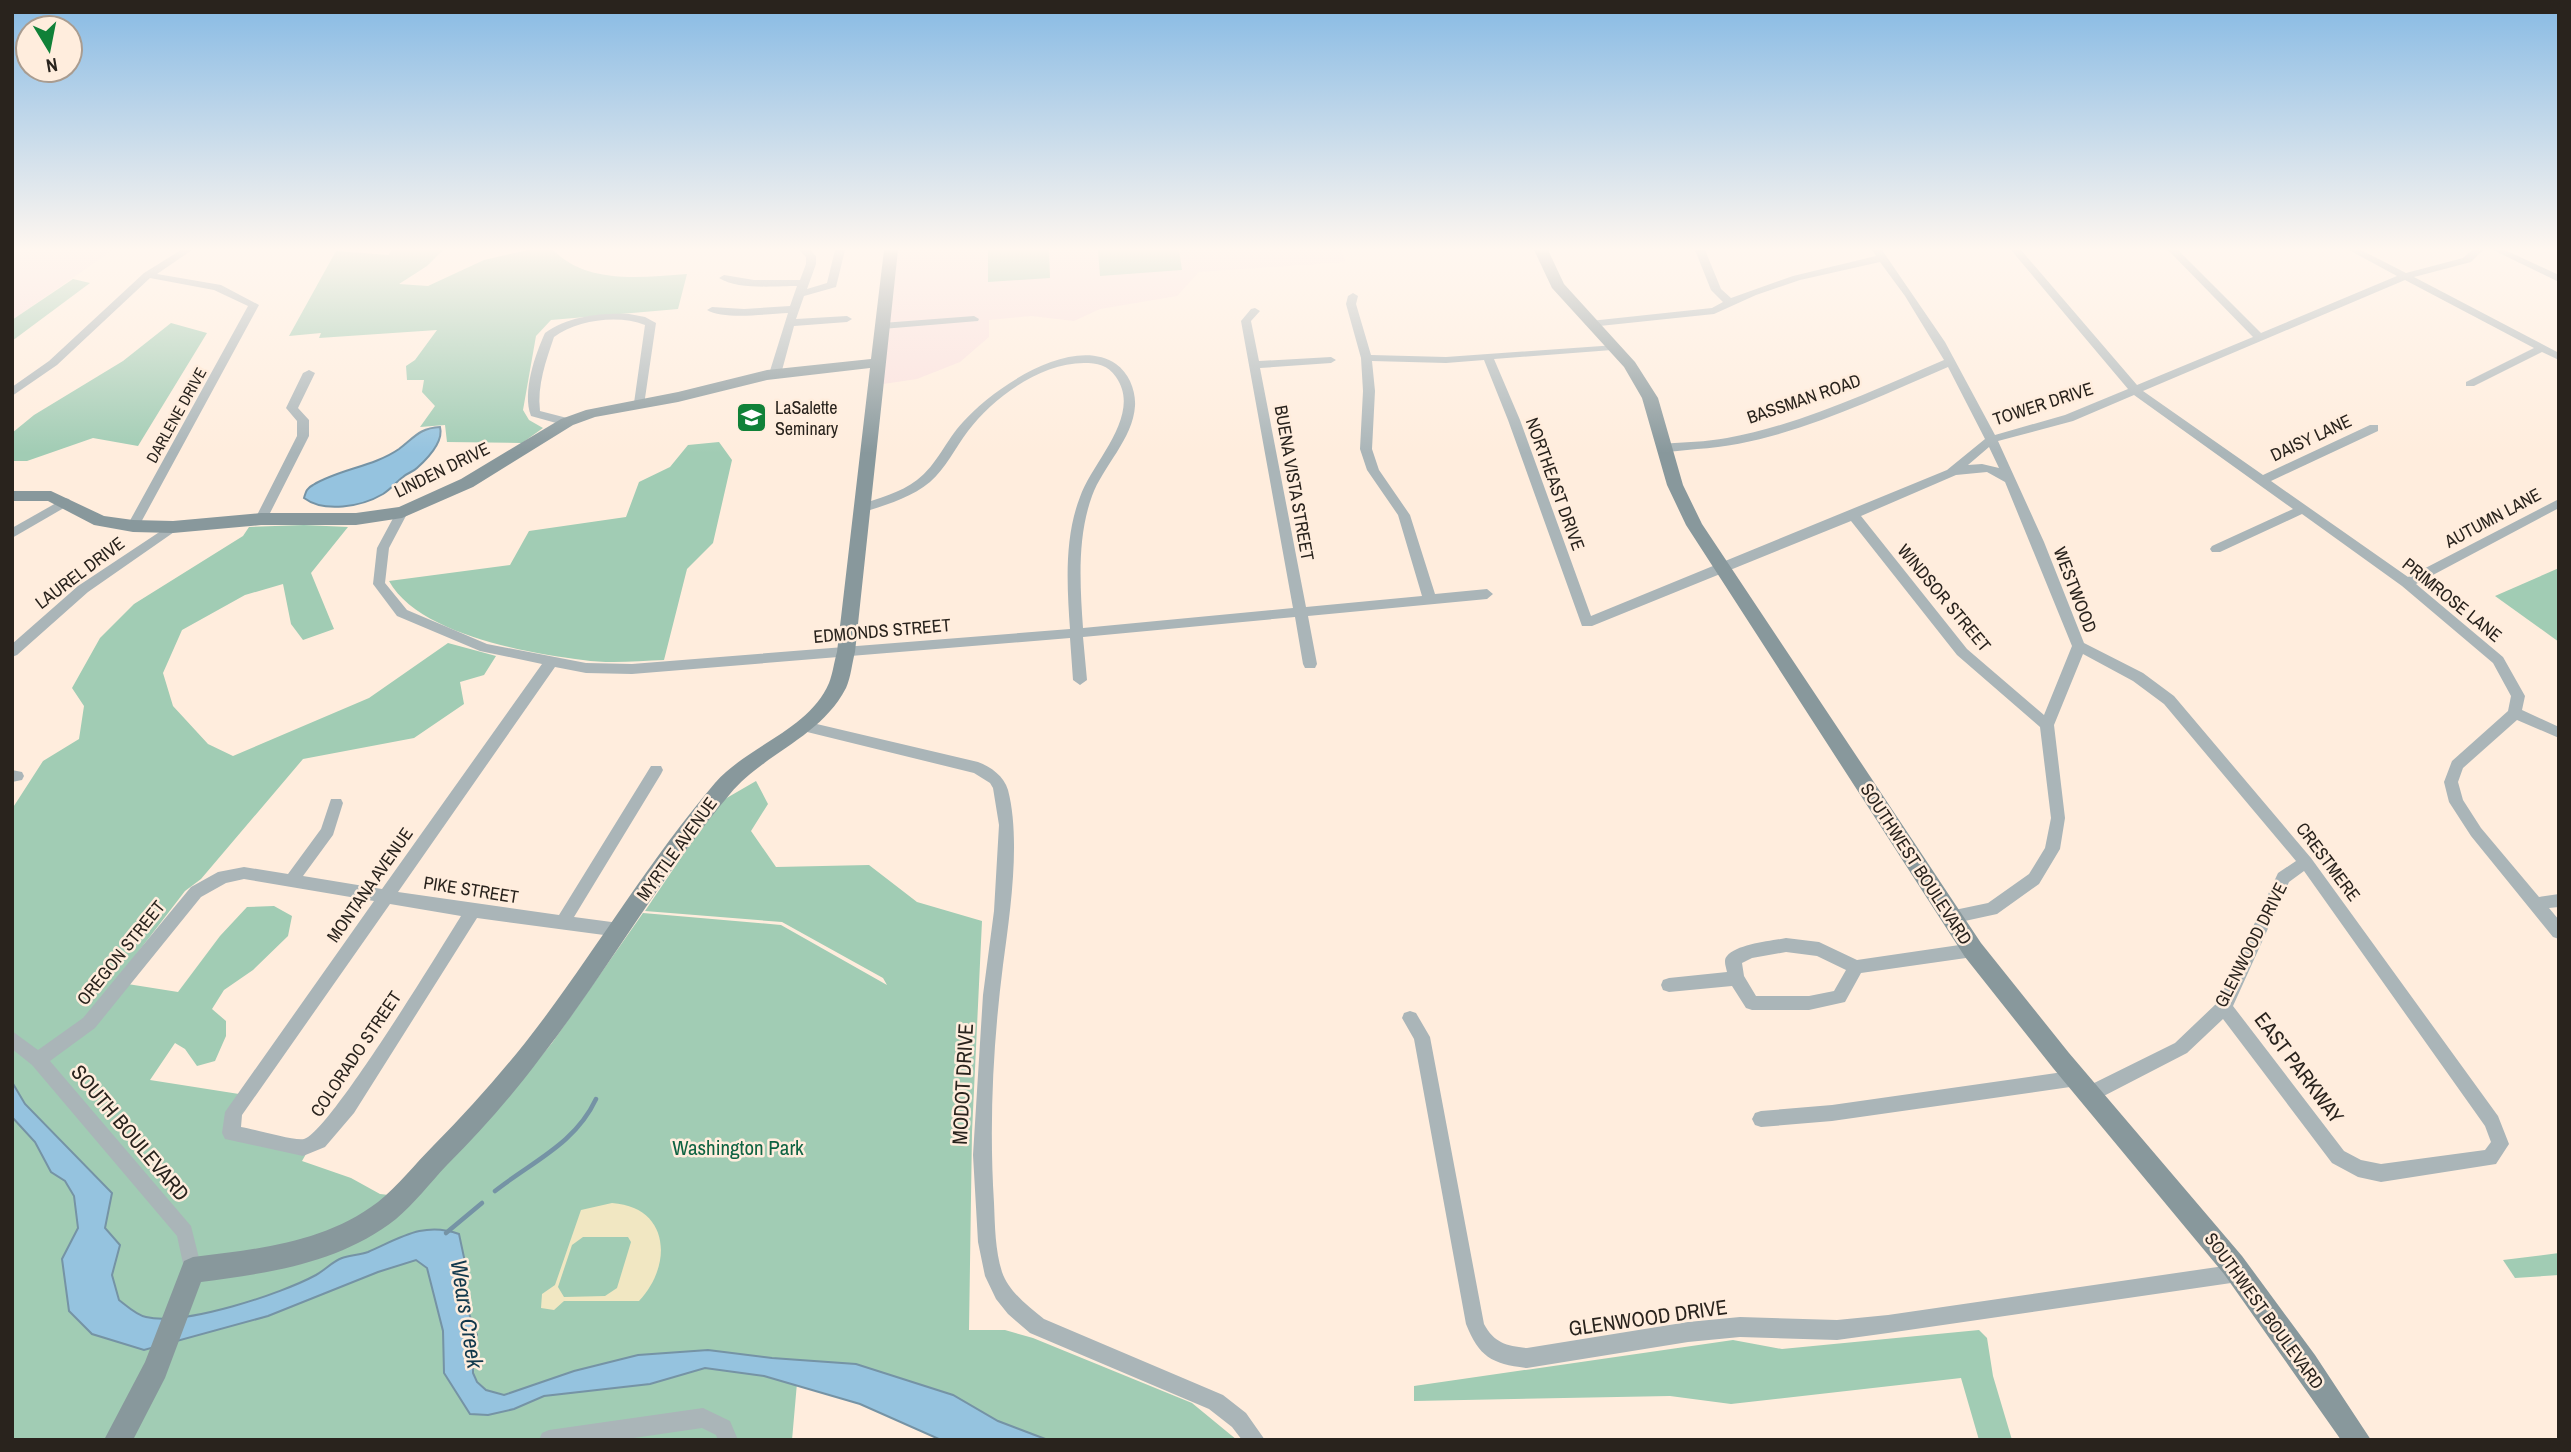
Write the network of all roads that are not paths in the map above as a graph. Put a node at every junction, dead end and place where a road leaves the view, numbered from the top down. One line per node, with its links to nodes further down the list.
1 (102, 318): 31 (street)
2 (247, 318): 48 (street, DARLENE DRIVE)
3 (791, 318): 28 (street)
4 (883, 318): 16 (street, MYRTLE AVENUE)
5 (1249, 318): 26 (street, BUENA VISTA STREET)
6 (1355, 318): 22 (street)
7 (1585, 318): 15 (street, SOUTHWEST BOULEVARD)
8 (1650, 318): 15 (street)
9 (1925, 318): 24 (street, WESTWOOD)
10 (2074, 318): 30 (street, PRIMROSE LANE)
11 (2240, 318): 17 (street)
12 (2308, 318): 17 (street, TOWER DRIVE)
13 (2483, 318): 19 (street)
14 (974, 319): 16 (street)
15 (1590, 324): 18 (street, SOUTHWEST BOULEVARD)
16 (882, 326): 25 (street, MYRTLE AVENUE)
17 (2260, 338): 30 (street, TOWER DRIVE)
18 (1612, 346): 20 (street); 36 (street, SOUTHWEST BOULEVARD)
19 (2542, 348): 21 (street); 29 (street)
20 (1488, 357): 22 (street); 57 (street, NORTHEAST DRIVE)
21 (2559, 357)
22 (1366, 358): 55 (street)
23 (1331, 360): 26 (street)
24 (1950, 362): 35 (street, WESTWOOD); 36 (street, BASSMAN ROAD)
25 (878, 363): 28 (street, LINDEN DRIVE); 43 (street, MYRTLE AVENUE)
26 (1255, 365): 56 (street, BUENA VISTA STREET)
27 (309, 373): 47 (street)
28 (775, 374): 32 (street, LINDEN DRIVE)
29 (2470, 384)
30 (2136, 390): 35 (street, TOWER DRIVE); 38 (street, PRIMROSE LANE)
31 (12, 393)
32 (640, 404): 33 (street, LINDEN DRIVE); 33 (street)
33 (566, 422): 45 (street, LINDEN DRIVE)
34 (2374, 428): 38 (street, DAISY LANE)
35 (1992, 439): 37 (street, TOWER DRIVE); 39 (street, WESTWOOD)
36 (1663, 448): 52 (street, SOUTHWEST BOULEVARD)
37 (1951, 472): 39 (street); 46 (street, TOWER DRIVE)
38 (2263, 480): 44 (street, PRIMROSE LANE)
39 (2011, 481): 59 (street, WESTWOOD)
40 (12, 496): 41 (street, LINDEN DRIVE)
41 (65, 502): 48 (street, LINDEN DRIVE); 50 (street)
42 (2559, 503): 53 (street, AUTUMN LANE)
43 (863, 508): 58 (street); 61 (street, MYRTLE AVENUE)
44 (2303, 509): 51 (street); 53 (street, PRIMROSE LANE)
45 (402, 512): 47 (street, LINDEN DRIVE); 62 (street, EDMONDS STREET)
46 (1853, 515): 52 (street, TOWER DRIVE); 66 (street, WINDSOR STREET)
47 (261, 519): 49 (street, LINDEN DRIVE)
48 (133, 526): 49 (street, LINDEN DRIVE)
49 (173, 527): 60 (street, LAUREL DRIVE)
50 (12, 534)
51 (2216, 549)
52 (1721, 568): 57 (street, TOWER DRIVE); 78 (street, SOUTHWEST BOULEVARD)
53 (2407, 583): 65 (street, PRIMROSE LANE)
54 (1487, 594): 55 (street, EDMONDS STREET)
55 (1430, 600): 56 (street, EDMONDS STREET)
56 (1299, 613): 58 (street, EDMONDS STREET); 63 (street, BUENA VISTA STREET)
57 (1587, 623)
58 (1076, 632): 61 (street, EDMONDS STREET); 64 (street)
59 (2079, 646): 66 (street, WESTWOOD); 71 (street, CRESTMERE)
60 (12, 652)
61 (846, 652): 62 (street, EDMONDS STREET); 67 (street, MYRTLE AVENUE)
62 (551, 663): 74 (street, MONTANA AVENUE)
63 (1310, 664)
64 (1080, 680)
65 (2515, 713): 68 (street); 76 (street)
66 (2047, 725): 78 (street, WESTWOOD)
67 (804, 726): 80 (street, MYRTLE AVENUE); 99 (street, MODOT DRIVE)
68 (2559, 733)
69 (656, 770): 79 (street)
70 (336, 803): 72 (street)
71 (2306, 862): 86 (street, GLENWOOD DRIVE); 93 (street, CRESTMERE)
72 (291, 881): 73 (street, PIKE STREET); 74 (street, PIKE STREET)
73 (196, 892): 89 (street, OREGON STREET)
74 (385, 896): 77 (street, PIKE STREET); 92 (street, MONTANA AVENUE)
75 (2559, 901): 76 (street)
76 (2536, 904): 81 (street)
77 (473, 911): 79 (street, PIKE STREET); 92 (street, COLORADO STREET)
78 (1951, 918): 82 (street, SOUTHWEST BOULEVARD)
79 (562, 924): 80 (street, PIKE STREET)
80 (619, 930): 94 (street, MYRTLE AVENUE)
81 (2559, 932)
82 (1973, 950): 83 (street); 90 (street, SOUTHWEST BOULEVARD)
83 (1856, 967): 84 (street); 84 (street)
84 (1736, 978): 85 (street)
85 (1669, 985)
86 (2224, 1007): 90 (street, GLENWOOD DRIVE); 93 (street, EAST PARKWAY)
87 (1410, 1018): 95 (street, GLENWOOD DRIVE)
88 (12, 1038): 89 (street, SOUTH BOULEVARD)
89 (38, 1060): 94 (street, SOUTH BOULEVARD)
90 (2083, 1086): 91 (street, GLENWOOD DRIVE); 95 (street, SOUTHWEST BOULEVARD)
91 (1761, 1119)
92 (231, 1133)
93 (2338, 1157)
94 (193, 1270): 96 (street)
95 (2238, 1273): 100 (street, SOUTHWEST BOULEVARD)
96 (118, 1440)
97 (549, 1440): 98 (street)
98 (728, 1440)
99 (1255, 1440)
100 (2357, 1440)

